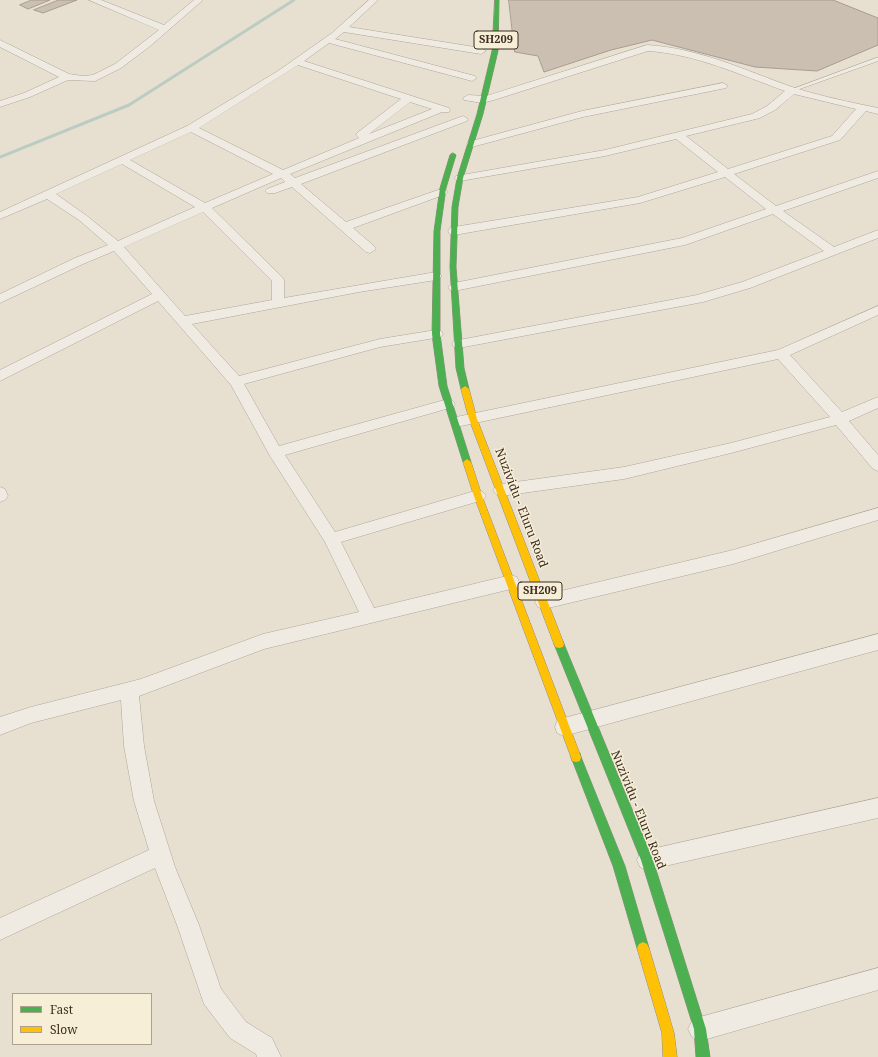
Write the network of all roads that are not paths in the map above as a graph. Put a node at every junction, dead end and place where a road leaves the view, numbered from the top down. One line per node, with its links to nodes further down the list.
1 (93, 0): 6 (street)
2 (199, 0): 6 (street)
3 (374, 0): 5 (street)
4 (497, 0): 17 (main road, SH209)
5 (342, 29): 7 (street); 9 (street)
6 (165, 30): 12 (street)
7 (327, 40): 11 (street); 13 (street)
8 (0, 43): 12 (street)
9 (480, 51)
10 (878, 59): 15 (lane)
11 (298, 62): 16 (street); 24 (street)
12 (66, 78): 18 (street)
13 (471, 85): 17 (street); 23 (main road)
14 (724, 86): 28 (street)
15 (792, 90): 17 (street); 19 (street); 26 (street)
16 (409, 98): 20 (street); 29 (street)
17 (482, 100): 22 (main road, Nuzividu - Eluru Road)
18 (0, 104)
19 (863, 108): 21 (street); 31 (street)
20 (441, 109): 23 (street); 29 (street)
21 (878, 111)
22 (480, 114): 23 (street); 28 (main road, Nuzividu - Eluru Road / SH209)
23 (464, 116): 25 (main road); 35 (street)
24 (191, 128): 30 (street); 32 (street)
25 (460, 131)
26 (678, 135): 31 (street); 34 (street)
27 (457, 143): 36 (main road, SH209)
28 (472, 144): 34 (main road, Nuzividu - Eluru Road / SH209)
29 (347, 146): 32 (street)
30 (121, 159): 37 (street); 38 (street)
31 (726, 172): 39 (street); 42 (street)
32 (283, 174): 35 (street); 38 (street)
33 (878, 174): 39 (street)
34 (460, 178): 42 (main road, Nuzividu - Eluru Road / SH209)
35 (294, 182): 38 (street); 41 (street)
36 (442, 192): 41 (street); 47 (main road, SH209)
37 (48, 194): 40 (street); 44 (street)
38 (208, 210): 44 (street); 51 (street)
39 (774, 210): 46 (street); 48 (street)
40 (0, 216)
41 (344, 227): 45 (street)
42 (454, 231): 48 (main road, Nuzividu - Eluru Road / SH209)
43 (878, 234): 46 (street)
44 (116, 246): 49 (street); 50 (street)
45 (370, 249)
46 (832, 251): 55 (street)
47 (436, 276): 51 (street); 54 (main road, SH209)
48 (454, 287): 55 (main road, Nuzividu - Eluru Road / SH209)
49 (160, 295): 53 (street); 57 (street)
50 (0, 300)
51 (278, 303): 53 (street)
52 (878, 310): 56 (street)
53 (183, 321): 58 (street)
54 (436, 334): 58 (street); 60 (main road, SH209)
55 (459, 344): 61 (main road, Nuzividu - Eluru Road / SH209)
56 (781, 354): 61 (street); 62 (street)
57 (0, 376)
58 (236, 382): 64 (street)
59 (878, 402): 62 (street)
60 (448, 404): 63 (main road, SH209); 64 (street)
61 (473, 419): 63 (street); 66 (main road, Nuzividu - Eluru Road / SH209)
62 (840, 419): 65 (street); 66 (street)
63 (454, 423): 67 (main road, SH209)
64 (275, 452): 69 (street)
65 (878, 465)
66 (501, 490): 71 (main road, Nuzividu - Eluru Road / SH209)
67 (478, 496): 69 (street); 70 (main road, SH209)
68 (878, 514): 71 (street)
69 (331, 539): 72 (street)
70 (511, 582): 72 (street); 77 (main road, SH209)
71 (544, 602): 75 (main road, Nuzividu - Eluru Road / SH209)
72 (370, 617): 74 (street)
73 (878, 642): 75 (street)
74 (130, 690): 76 (street); 79 (street)
75 (589, 721): 77 (street); 80 (main road, Nuzividu - Eluru Road / SH209)
76 (0, 726)
77 (564, 727): 85 (main road, SH209)
78 (878, 808): 80 (street)
79 (161, 855): 81 (street); 84 (street)
80 (647, 860): 83 (main road, Nuzividu - Eluru Road / SH209)
81 (0, 929)
82 (878, 979): 83 (street)
83 (700, 1030): 86 (main road, Nuzividu - Eluru Road / SH209)
84 (269, 1057)
85 (670, 1057)
86 (703, 1057)

